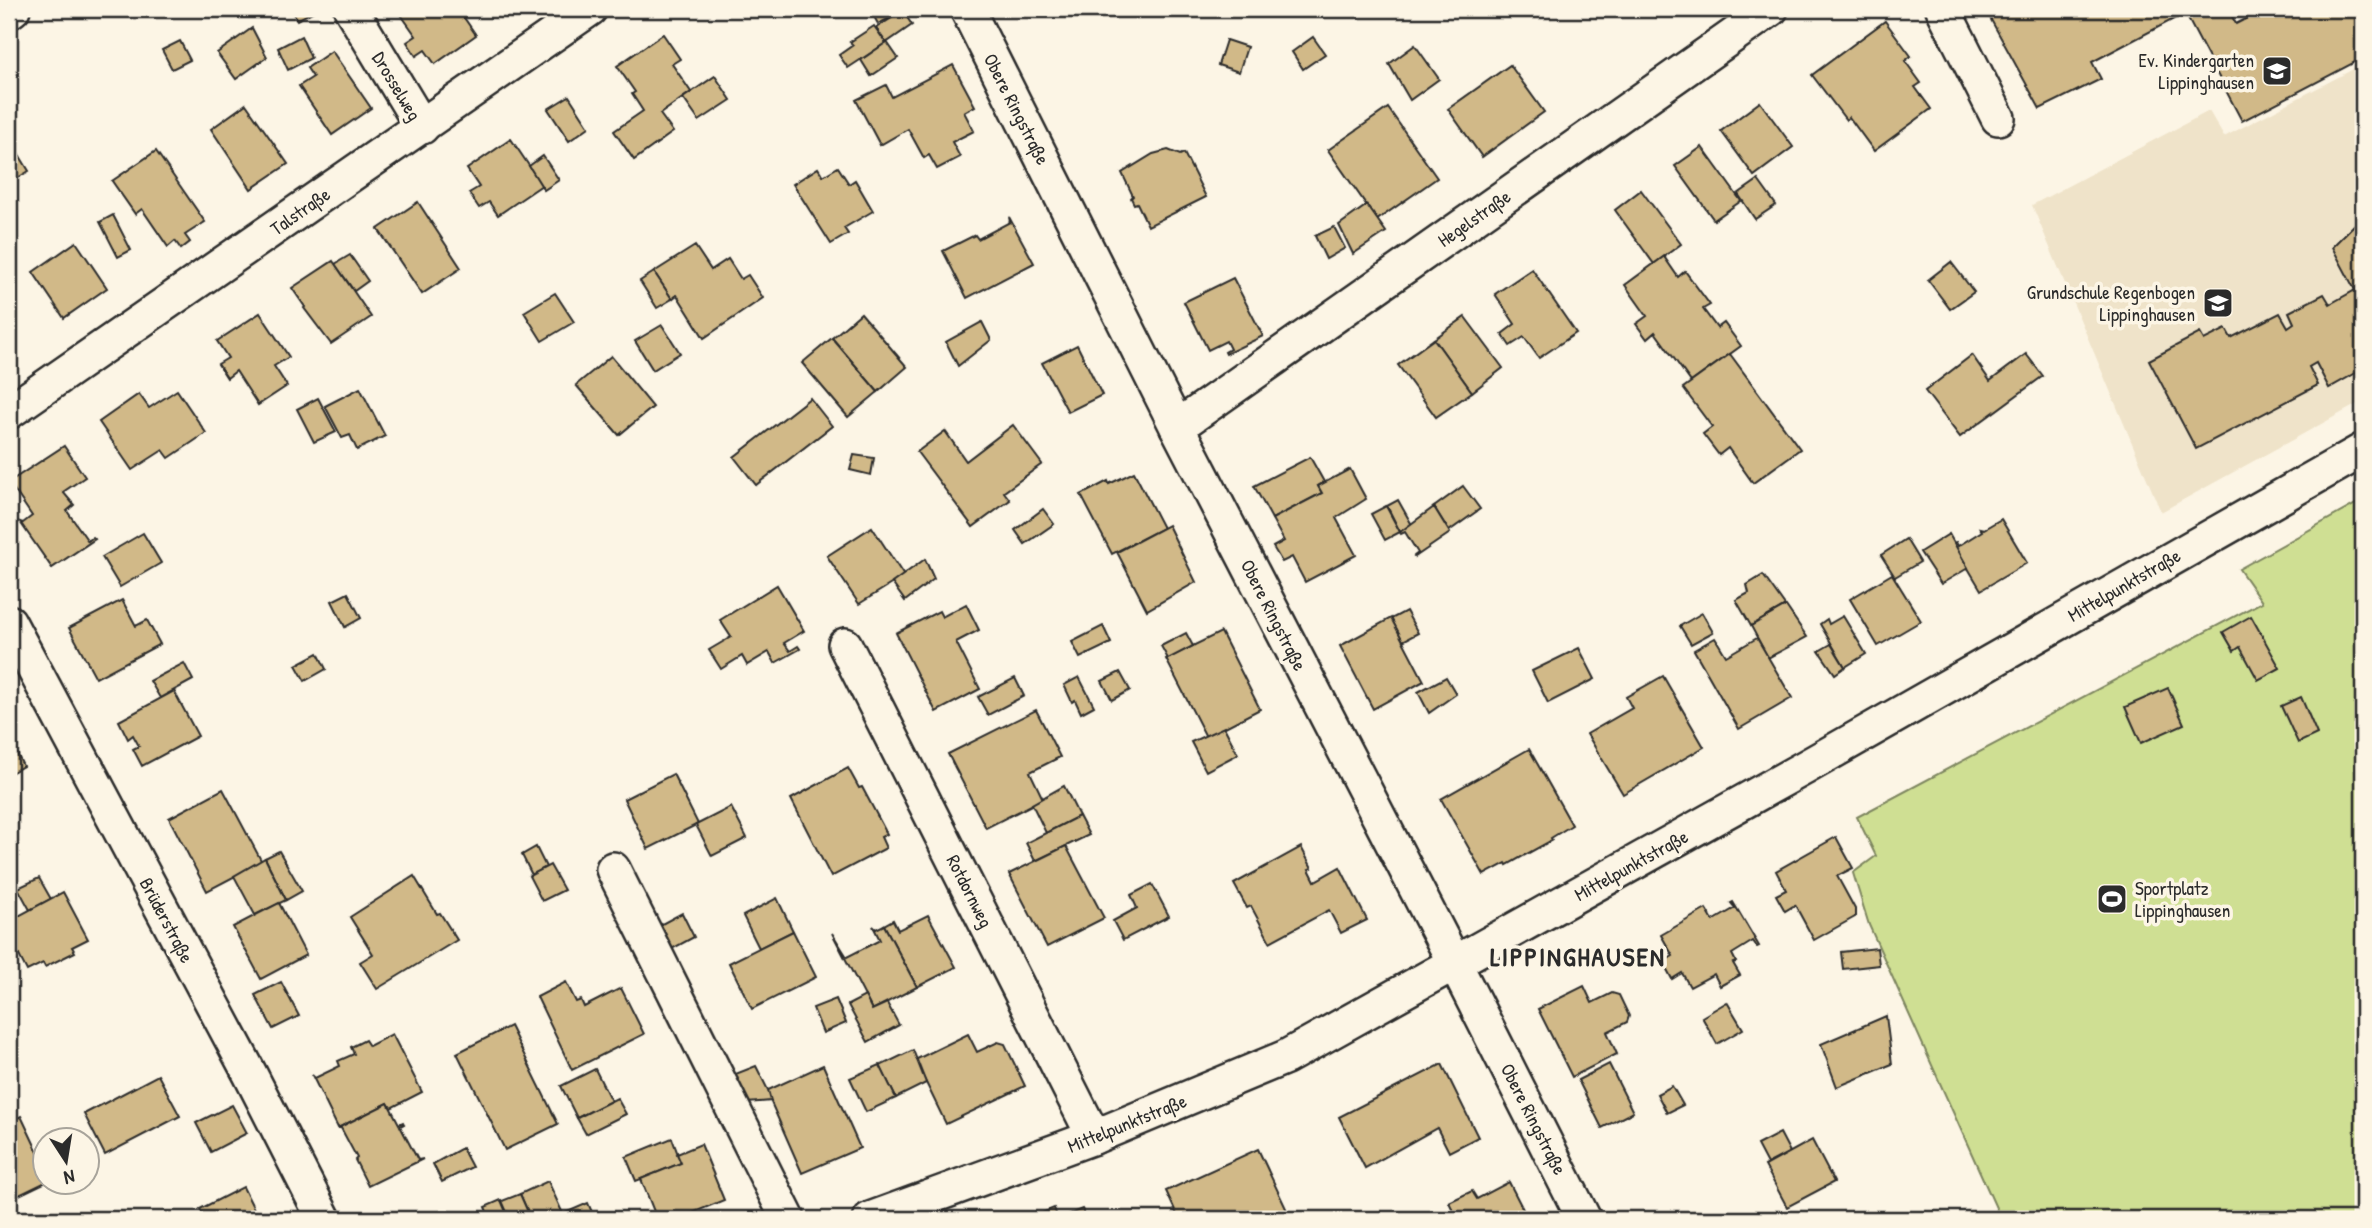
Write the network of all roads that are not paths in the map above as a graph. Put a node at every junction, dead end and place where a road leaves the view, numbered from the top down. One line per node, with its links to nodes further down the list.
1 (13, 9): 7 (street)
2 (351, 9): 9 (street, Drosselweg)
3 (590, 9): 9 (street, Talstraße)
4 (967, 9): 11 (street, Obere Ringstraße)
5 (1771, 9): 11 (street, Hegelstraße)
6 (1943, 9): 8 (street)
7 (9, 12)
8 (1998, 118)
9 (422, 127): 10 (street, Talstraße)
10 (9, 412)
11 (1177, 427): 16 (street, Obere Ringstraße)
12 (2363, 450): 16 (street, Mittelpunktstraße)
13 (9, 622): 19 (street, Brüderstraße)
14 (845, 645): 17 (street, Rotdornweg)
15 (613, 869): 20 (street)
16 (1455, 964): 17 (street, Mittelpunktstraße); 22 (street, Obere Ringstraße)
17 (1094, 1138): 18 (street, Mittelpunktstraße)
18 (942, 1208): 21 (street, Mittelpunktstraße)
19 (324, 1219)
20 (788, 1219)
21 (870, 1219)
22 (1584, 1219)

